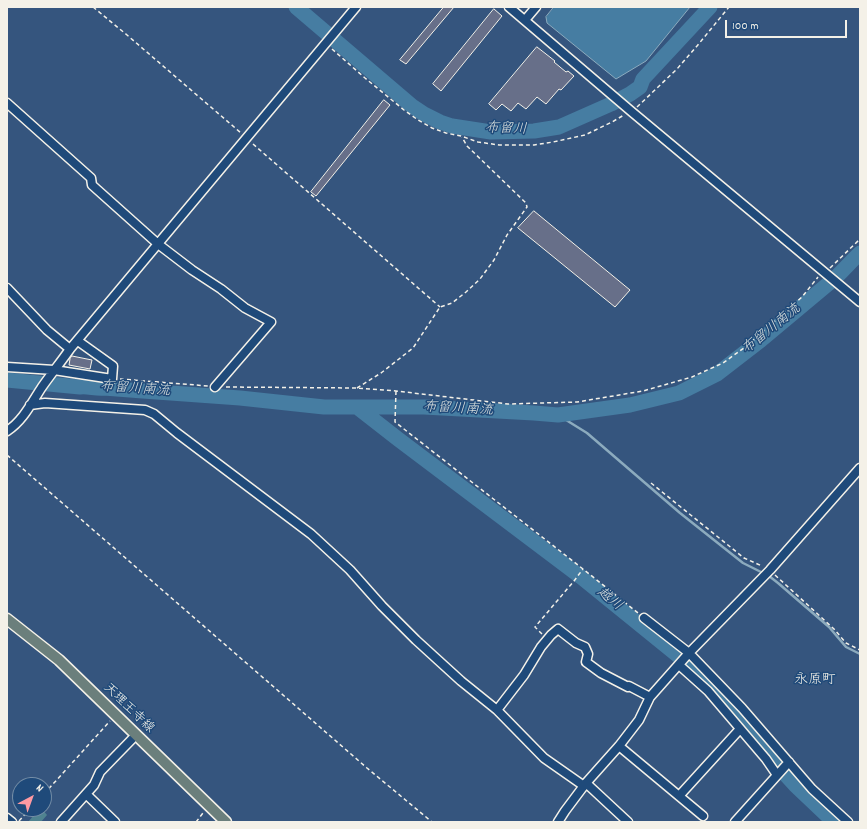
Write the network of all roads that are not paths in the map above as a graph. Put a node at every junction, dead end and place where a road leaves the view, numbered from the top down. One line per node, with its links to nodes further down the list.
1 (356, 7): 6 (street)
2 (510, 7): 4 (street)
3 (536, 7): 4 (street)
4 (525, 20): 8 (street)
5 (7, 103): 6 (street)
6 (158, 244): 9 (street); 13 (street)
7 (7, 288): 10 (street)
8 (860, 302)
9 (78, 340): 10 (street); 12 (street)
10 (70, 349): 12 (street)
11 (7, 367): 12 (street)
12 (53, 372): 14 (street)
13 (215, 387)
14 (32, 402): 15 (street); 22 (street)
15 (7, 431)
16 (860, 468): 19 (street)
17 (644, 618): 19 (street)
18 (8, 622): 25 (main road, 天理王寺線)
19 (689, 653): 20 (street); 23 (street)
20 (679, 665): 21 (street); 24 (street)
21 (650, 697): 22 (street); 26 (street)
22 (497, 710): 29 (street)
23 (752, 719): 24 (street); 27 (street)
24 (741, 729): 28 (street); 31 (street)
25 (136, 735): 30 (street); 37 (main road, 天理王寺線)
26 (619, 746): 29 (street); 31 (street)
27 (789, 762): 28 (street); 41 (street)
28 (777, 775): 40 (street)
29 (585, 785): 38 (street); 39 (street)
30 (86, 794): 35 (street); 36 (street)
31 (679, 796): 32 (street)
32 (703, 816)
33 (7, 818): 34 (street)
34 (12, 822)
35 (61, 822)
36 (115, 822)
37 (226, 822)
38 (558, 822)
39 (628, 822)
40 (735, 822)
41 (848, 822)

